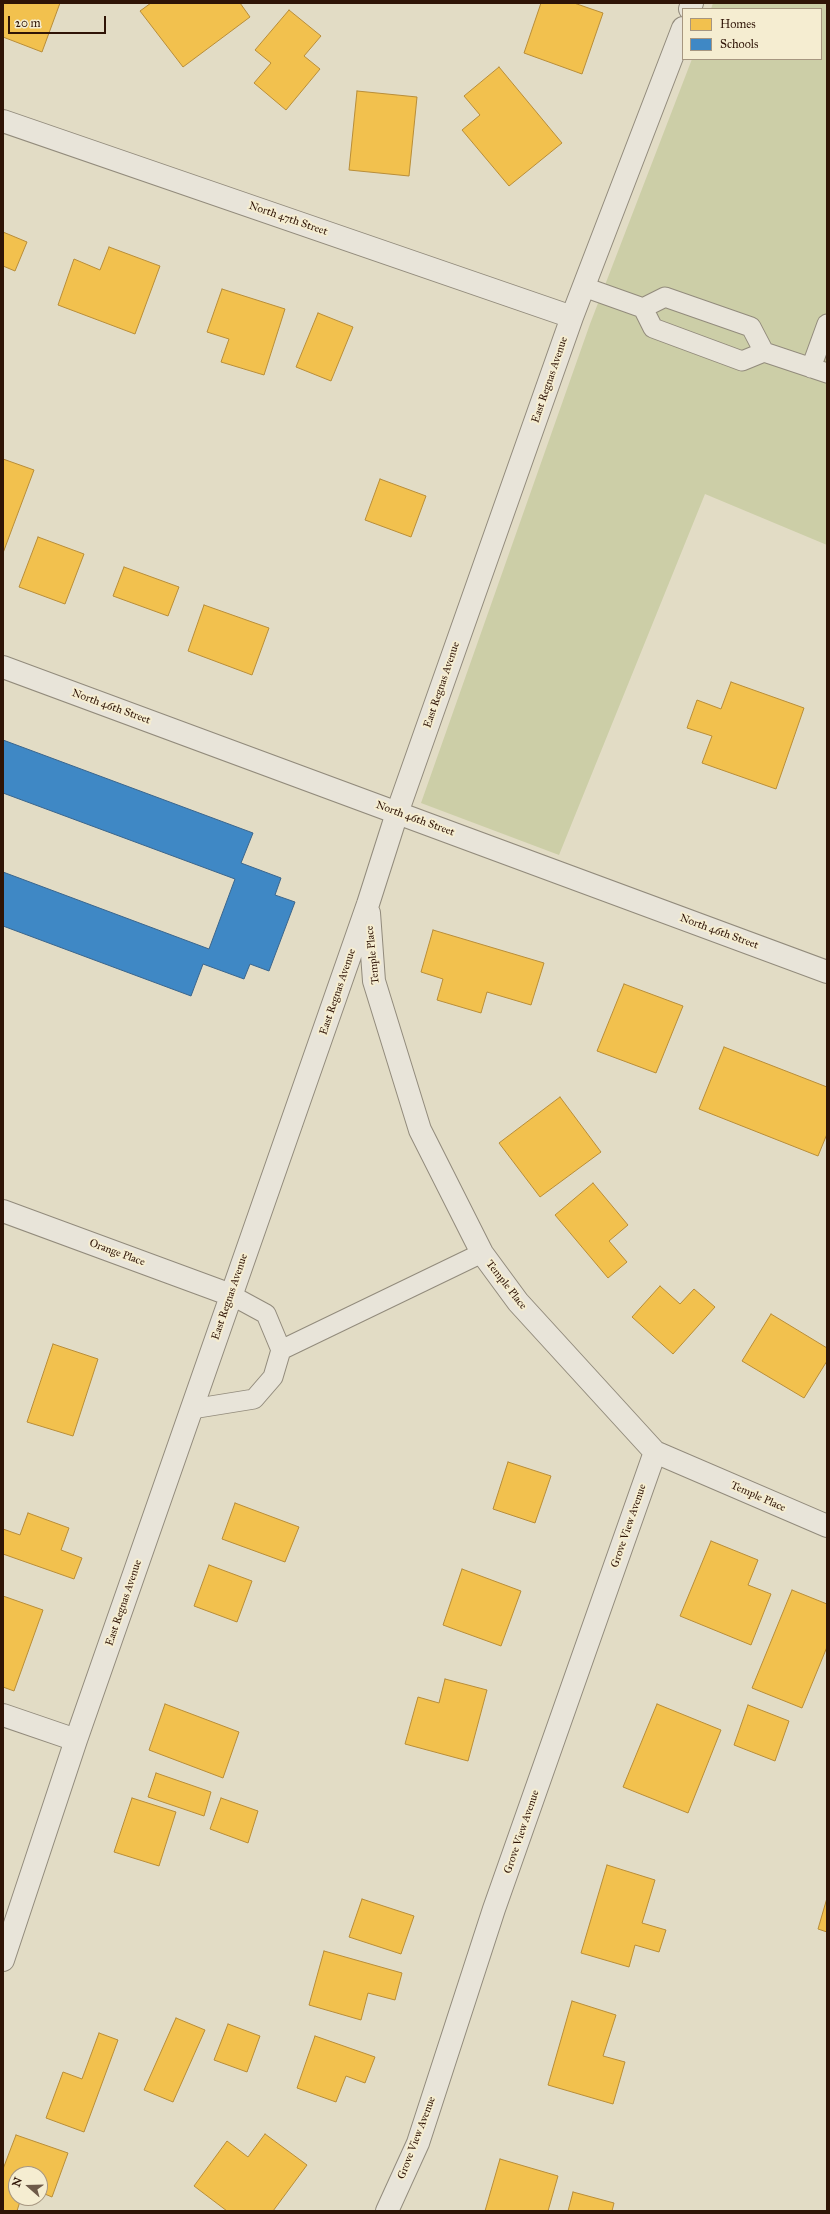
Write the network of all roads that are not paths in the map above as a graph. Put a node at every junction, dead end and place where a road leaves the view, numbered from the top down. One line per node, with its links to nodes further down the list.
1 (682, 31): 3 (street, East Regnas Avenue)
2 (3, 120): 5 (street, North 47th Street)
3 (584, 287): 4 (lane); 5 (street, East Regnas Avenue)
4 (642, 308): 7 (lane); 7 (lane)
5 (572, 317): 10 (street, East Regnas Avenue)
6 (827, 324): 8 (lane)
7 (764, 352): 8 (lane)
8 (819, 370)
9 (3, 667): 10 (street, North 46th Street)
10 (397, 813): 11 (street, East Regnas Avenue); 12 (street, North 46th Street)
11 (368, 904): 14 (street, Temple Place); 15 (street, East Regnas Avenue)
12 (827, 972)
13 (3, 1211): 15 (street, Orange Place)
14 (482, 1253): 16 (lane); 18 (street, Temple Place)
15 (231, 1295): 16 (lane); 17 (street, East Regnas Avenue)
16 (282, 1350): 17 (lane)
17 (192, 1409): 21 (street, East Regnas Avenue)
18 (655, 1452): 19 (street, Temple Place); 23 (street, Grove View Avenue)
19 (827, 1526)
20 (3, 1715): 21 (street)
21 (76, 1740): 22 (street, East Regnas Avenue)
22 (3, 1960)
23 (387, 2211)

